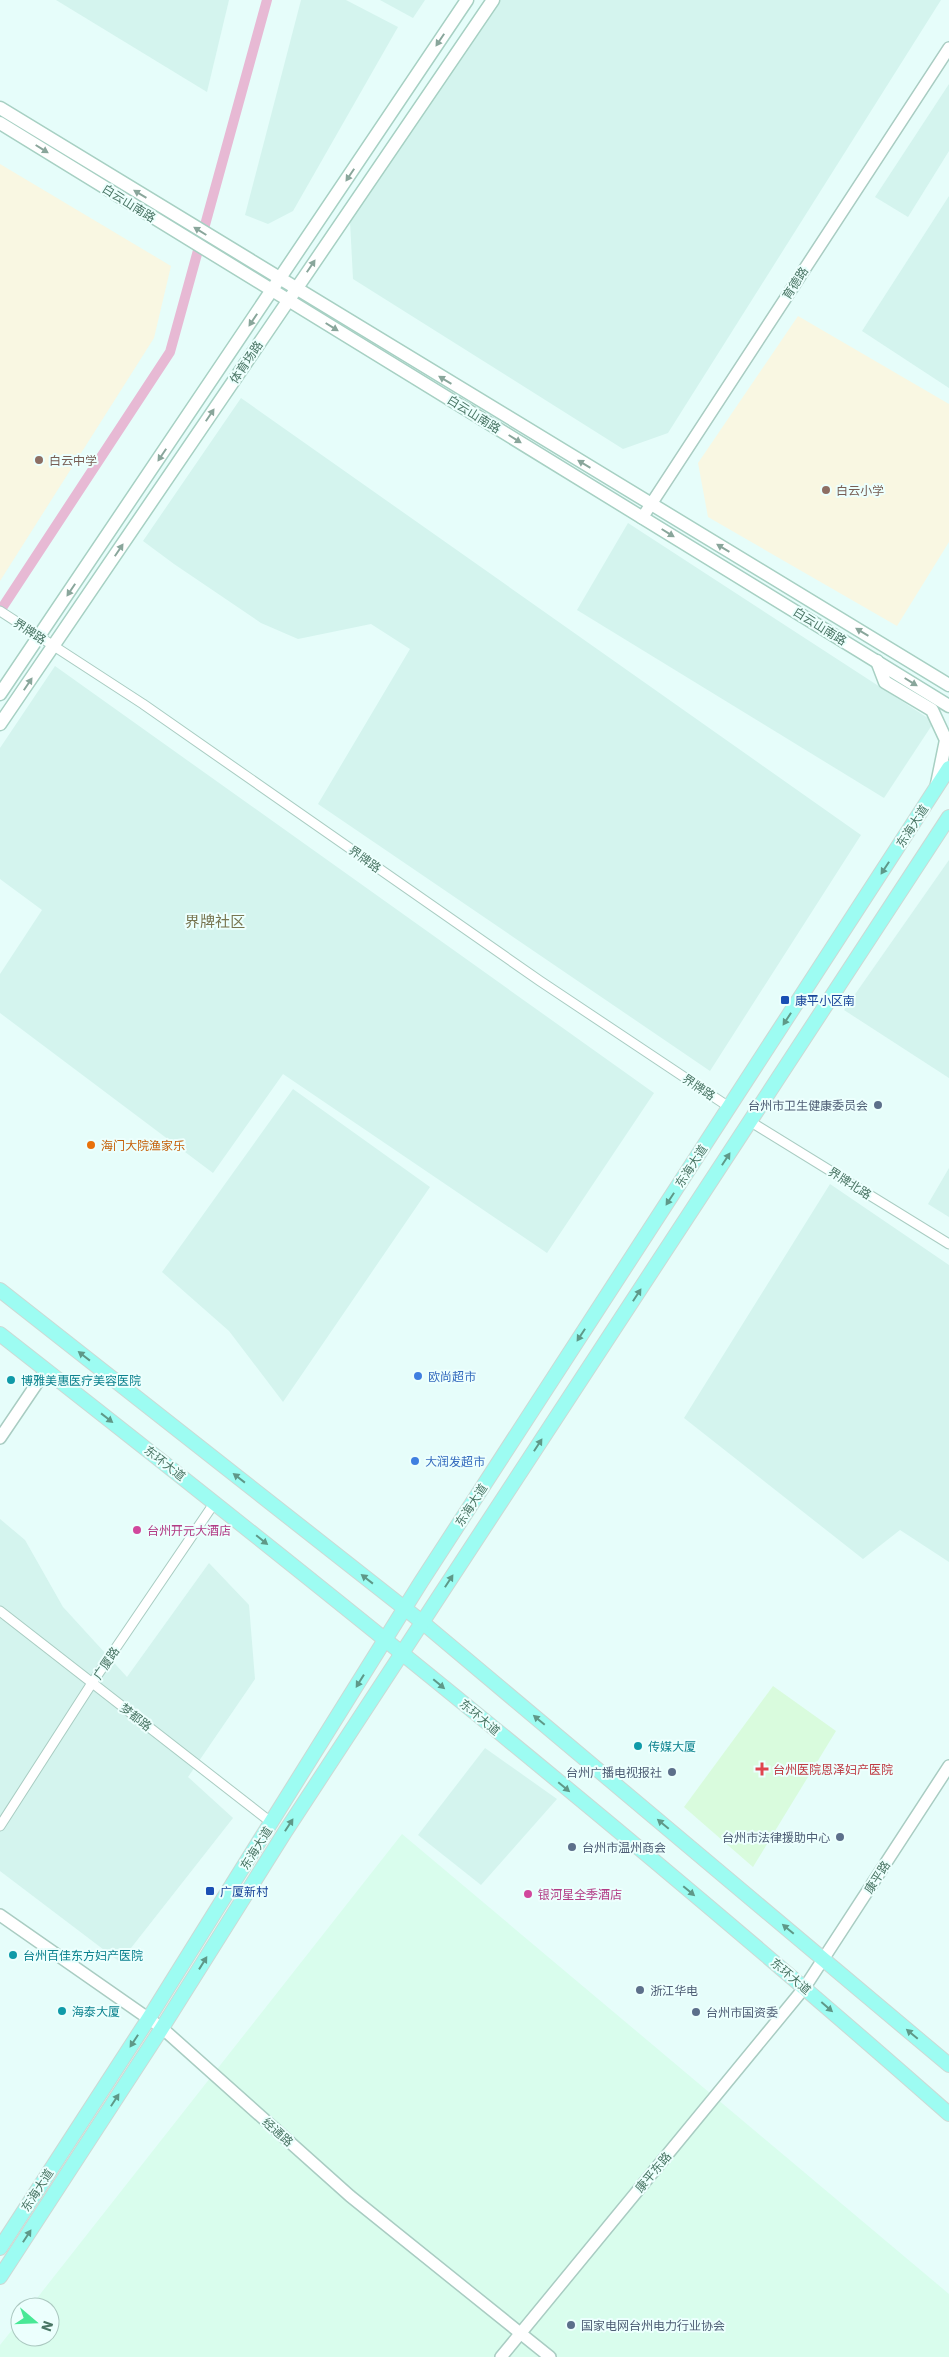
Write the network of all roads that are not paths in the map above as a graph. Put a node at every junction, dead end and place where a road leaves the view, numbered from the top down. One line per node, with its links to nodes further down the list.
1 (468, 0): 6 (main road, 体育场路, one-way to 6)
2 (492, 0): 7 (main road, 体育场路, one-way to 2)
3 (949, 48): 9 (street, 育德路)
4 (0, 108): 6 (main road, 白云山南路, one-way to 4)
5 (0, 123): 6 (main road, 白云山南路, one-way to 6)
6 (276, 285): 7 (main road, 白云山南路); 8 (main road, 白云山南路); 12 (main road, 体育场路, one-way to 12)
7 (295, 289): 8 (main road, 体育场路); 9 (main road, 白云山南路, one-way to 7)
8 (288, 300): 10 (main road, 白云山南路, one-way to 10); 13 (main road, 体育场路, one-way to 8)
9 (651, 504): 10 (street, 育德路); 15 (main road, 白云山南路, one-way to 9)
10 (642, 518): 14 (main road, 白云山南路, one-way to 14)
11 (0, 612): 12 (street, 界牌路)
12 (39, 637): 13 (street, 界牌路); 16 (main road, 体育场路)
13 (54, 646): 18 (main road, 体育场路, one-way to 13); 22 (street, 界牌路)
14 (877, 661): 17 (main road, 白云山南路, one-way to 17); 20 (main road)
15 (949, 685)
16 (0, 694)
17 (949, 706)
18 (0, 724)
19 (949, 768): 20 (main road, 东海大道)
20 (936, 788): 22 (main road, 东海大道, one-way to 22)
21 (949, 817): 23 (main road, 东海大道)
22 (729, 1107): 30 (main road, 东海大道, one-way to 30)
23 (751, 1122): 24 (street, 界牌北路); 32 (main road, 东海大道, one-way to 23)
24 (949, 1244)
25 (0, 1290): 30 (main road, one-way to 25)
26 (0, 1334): 27 (main road, 东环大道)
27 (46, 1370): 28 (street); 29 (main road, 东环大道, one-way to 29)
28 (0, 1438)
29 (215, 1502): 33 (main road, 东环大道, one-way to 33); 35 (street, 广厦路)
30 (405, 1609): 32 (main road); 33 (main road, 东海大道)
31 (0, 1611): 35 (street, 梦都路)
32 (422, 1622): 34 (main road, 东海大道); 40 (main road, one-way to 32)
33 (386, 1639): 34 (main road, 东环大道); 37 (main road, 东海大道, one-way to 37)
34 (402, 1652): 41 (main road, 东环大道, one-way to 41); 43 (main road, 东海大道, one-way to 34)
35 (92, 1683): 37 (street, 梦都路); 38 (street, 广厦路)
36 (949, 1766): 40 (street, 康平路)
37 (272, 1823): 42 (main road, 东海大道)
38 (0, 1826)
39 (0, 1915): 42 (street, 经通路)
40 (824, 1959): 41 (street, 康平路); 44 (main road, one-way to 40)
41 (805, 1988): 45 (main road, 东环大道, one-way to 45); 48 (street, 康平东路)
42 (148, 2018): 43 (street, 经通路); 46 (main road, 东海大道, one-way to 46)
43 (162, 2028): 47 (main road, 东海大道, one-way to 43); 48 (street, 经通路)
44 (949, 2065)
45 (949, 2114)
46 (0, 2248)
47 (0, 2277)
48 (520, 2333): 49 (street, 康平东路); 50 (street, 经通路)
49 (501, 2357)
50 (550, 2357)

